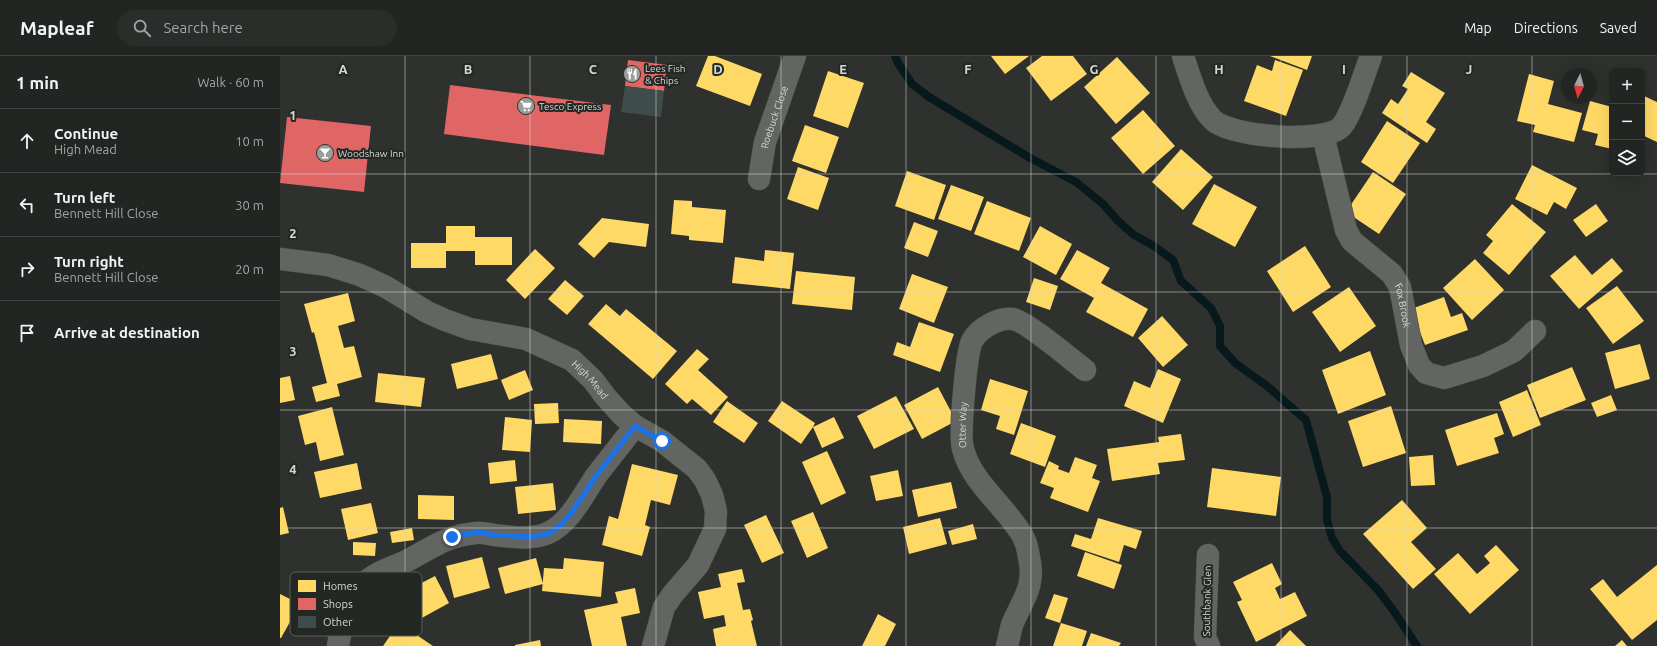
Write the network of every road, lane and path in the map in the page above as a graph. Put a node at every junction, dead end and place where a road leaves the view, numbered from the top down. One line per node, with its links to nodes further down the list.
1 (795, 56): 5 (street, Roebuck Close)
2 (1183, 56): 4 (street)
3 (1371, 56): 4 (street)
4 (1323, 135): 7 (street, Fox Brook)
5 (759, 179)
6 (280, 259): 9 (street, High Mead)
7 (1535, 331)
8 (1085, 370): 15 (street, Otter Way)
9 (635, 426): 11 (street); 14 (street, High Mead)
10 (1208, 555): 16 (street, Southbank Glen)
11 (381, 572)
12 (340, 636): 13 (street)
13 (338, 646)
14 (653, 646)
15 (1007, 646)
16 (1209, 646)

